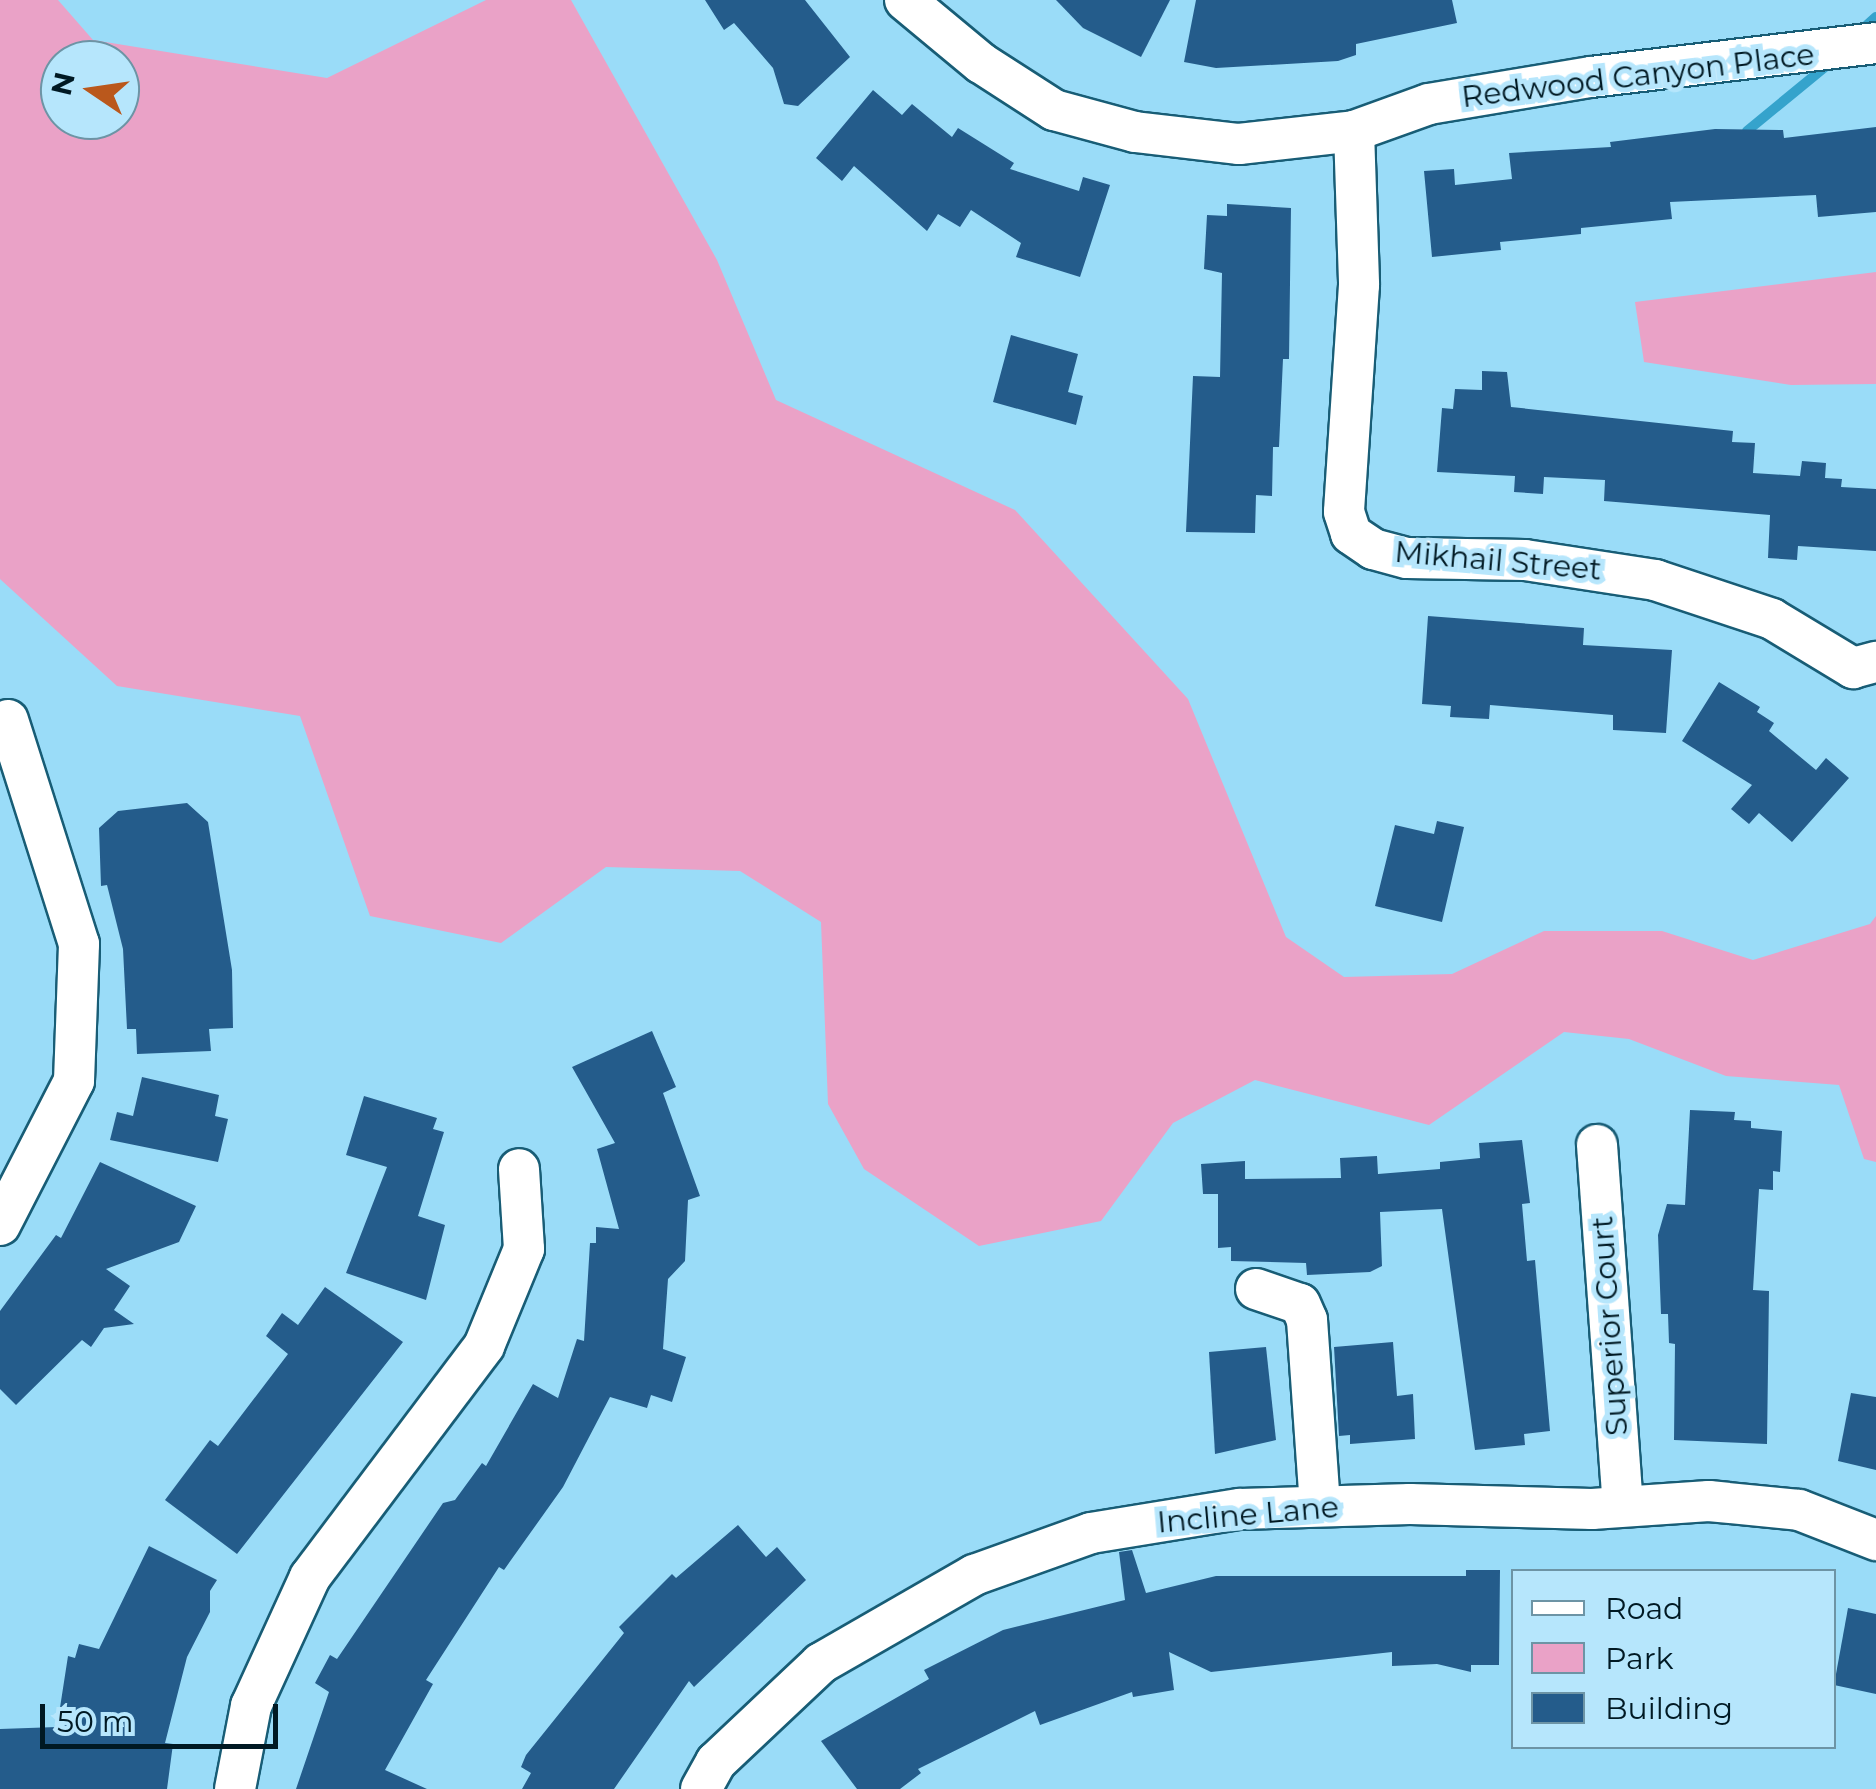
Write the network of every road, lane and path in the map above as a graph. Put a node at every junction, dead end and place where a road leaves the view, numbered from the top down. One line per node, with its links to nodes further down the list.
1 (905, 0): 3 (street, Redwood Canyon Place)
2 (1876, 42): 3 (street, Redwood Canyon Place)
3 (1354, 131): 4 (street, Mikhail Street)
4 (1864, 665)
5 (8, 720): 8 (street)
6 (1597, 1145): 11 (street, Superior Court)
7 (519, 1169): 13 (street)
8 (0, 1224)
9 (1256, 1288): 10 (street)
10 (1320, 1506): 11 (street, Incline Lane); 14 (street, Incline Lane)
11 (1623, 1506): 12 (street, Incline Lane)
12 (1876, 1540)
13 (235, 1789)
14 (700, 1789)

